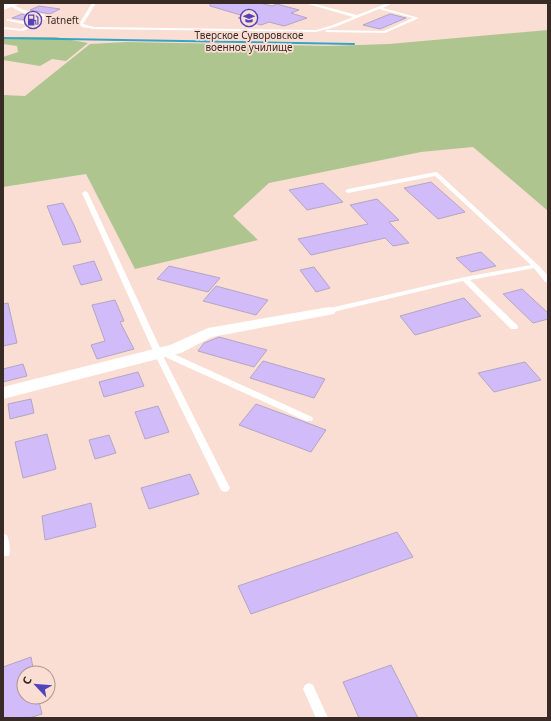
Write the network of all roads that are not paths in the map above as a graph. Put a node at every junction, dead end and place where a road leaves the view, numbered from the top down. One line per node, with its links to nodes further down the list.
1 (94, 3): 12 (lane)
2 (308, 3): 7 (lane)
3 (391, 3): 5 (lane)
4 (9, 5): 6 (lane)
5 (380, 8): 7 (lane); 12 (lane)
6 (25, 12): 8 (lane); 10 (lane)
7 (358, 17): 12 (lane)
8 (8, 20): 9 (lane); 10 (lane)
9 (3, 22)
10 (33, 24): 11 (lane)
11 (3, 28)
12 (316, 31)
13 (348, 190): 15 (lane)
14 (85, 194): 20 (lane)
15 (536, 266): 16 (lane); 17 (lane)
16 (465, 279): 18 (lane); 19 (lane)
17 (548, 280)
18 (329, 310): 20 (street)
19 (514, 327)
20 (160, 352): 21 (street); 22 (lane); 23 (lane)
21 (3, 393)
22 (309, 419)
23 (225, 488)
24 (3, 538): 25 (lane)
25 (5, 553)
26 (309, 689): 27 (lane)
27 (322, 718)

